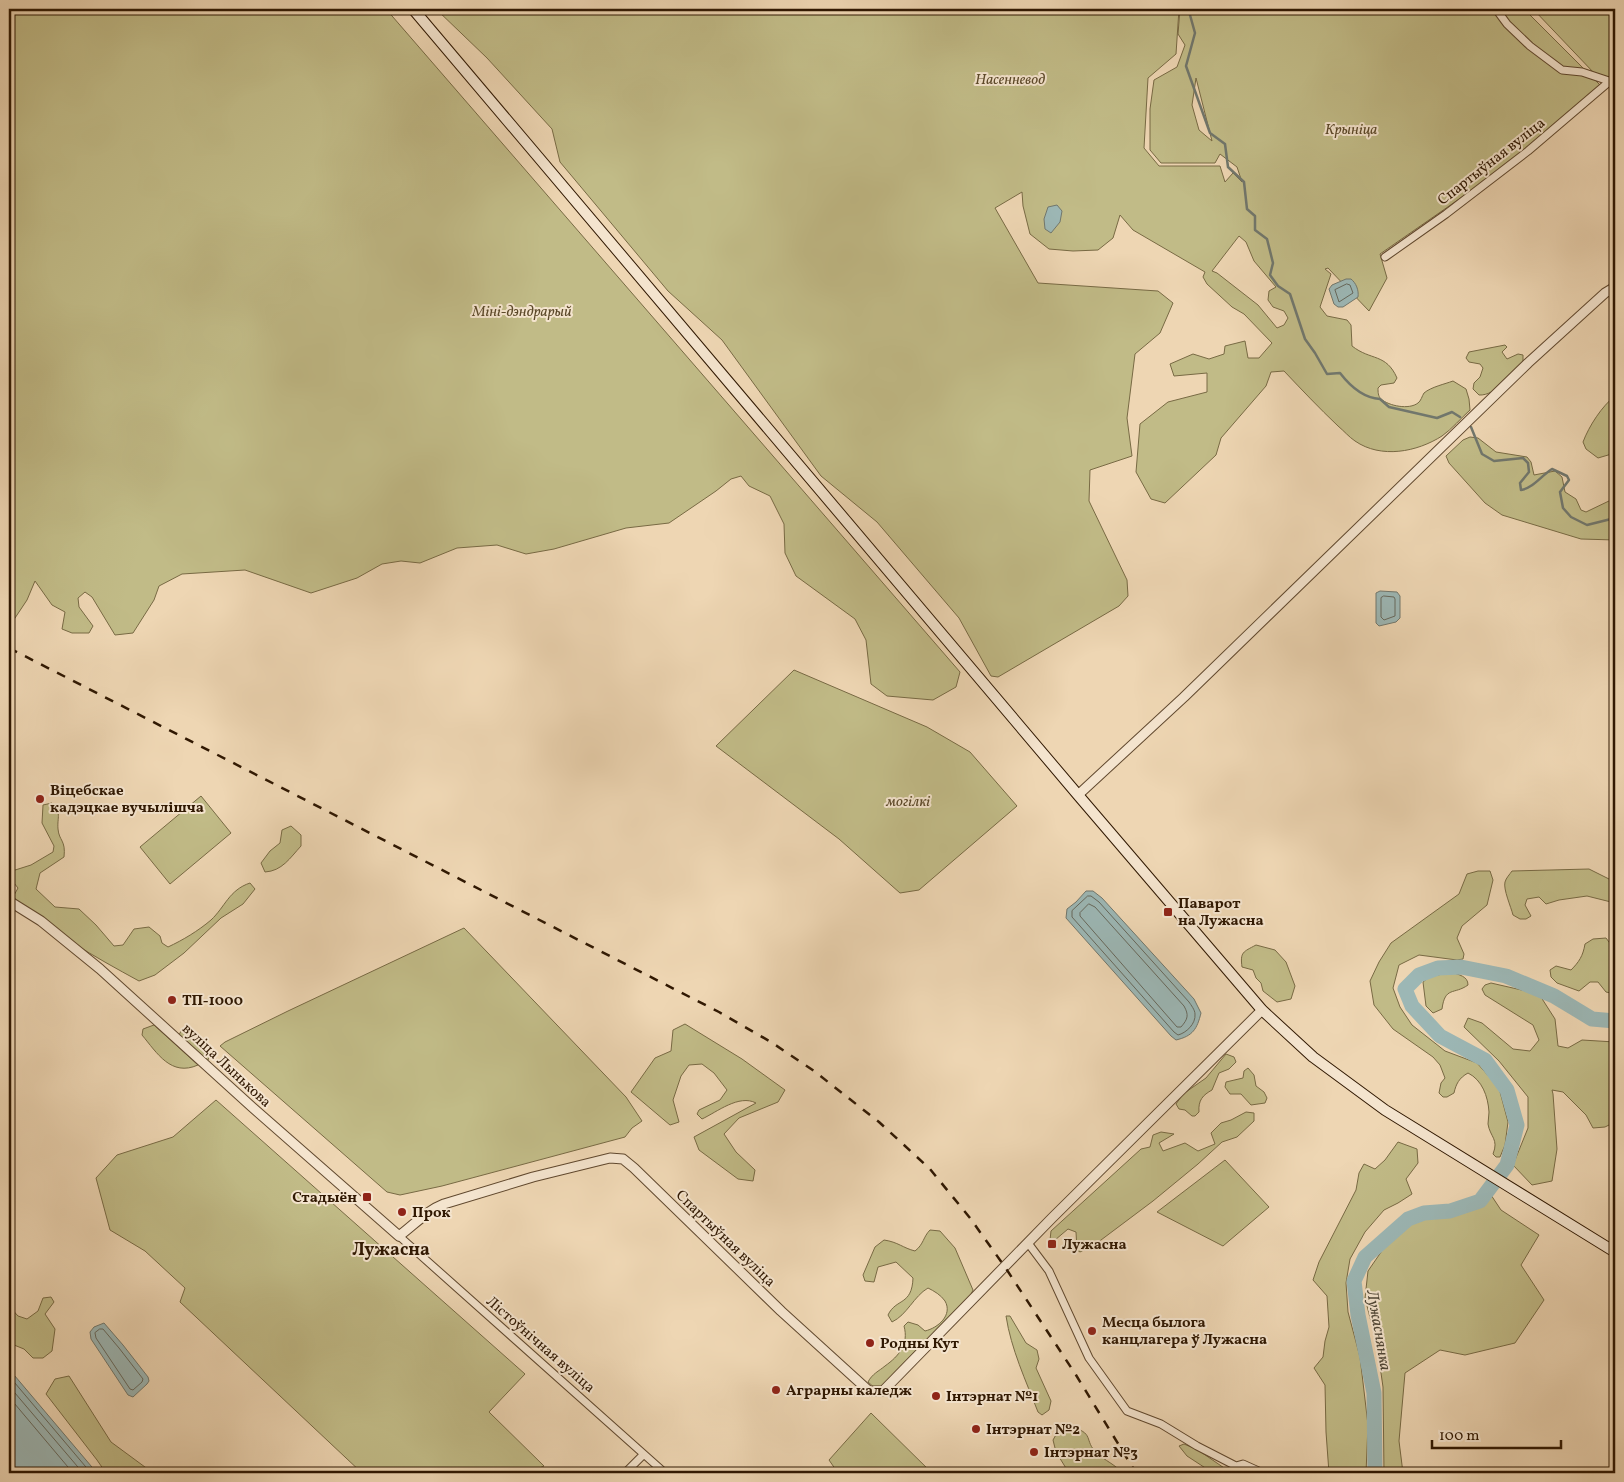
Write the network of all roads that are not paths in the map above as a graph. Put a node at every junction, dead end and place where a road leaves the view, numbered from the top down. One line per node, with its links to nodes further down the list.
1 (413, 9): 6 (main road)
2 (1496, 9): 3 (street)
3 (1612, 82): 4 (street, Спартыўная вуліца)
4 (1385, 257)
5 (1615, 287): 6 (street)
6 (1078, 795): 8 (main road)
7 (9, 901): 9 (street, вуліца Лынькова)
8 (1262, 1010): 10 (street, Спартыўная вуліца); 11 (main road)
9 (398, 1236): 10 (street, Спартыўная вуліца); 12 (street, Лістоўнічная вуліца)
10 (1028, 1243): 15 (street)
11 (1615, 1252)
12 (643, 1455): 13 (street); 14 (street, Лістоўнічная вуліца)
13 (625, 1473)
14 (665, 1473)
15 (1263, 1473)

